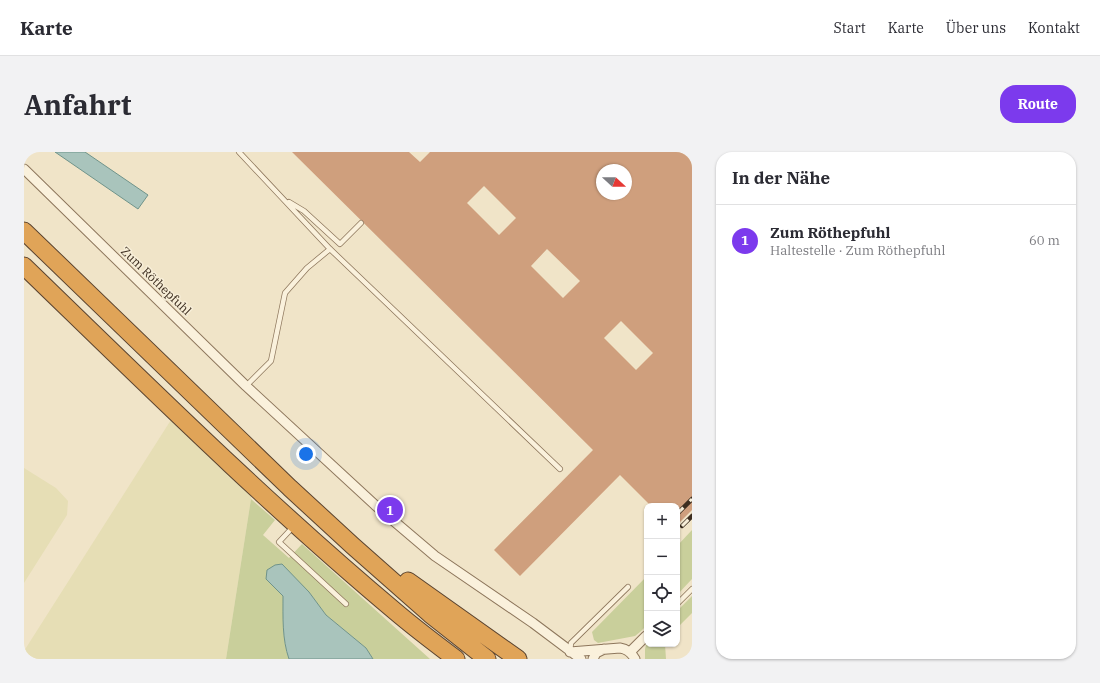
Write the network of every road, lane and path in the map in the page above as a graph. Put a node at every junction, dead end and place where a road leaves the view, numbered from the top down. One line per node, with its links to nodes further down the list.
1 (239, 152): 3 (lane)
2 (24, 169): 8 (street, Zum Röthepfuhl)
3 (284, 199): 4 (lane); 6 (lane)
4 (361, 222)
5 (24, 231): 10 (highway)
6 (330, 249): 8 (lane); 9 (lane)
7 (24, 266): 11 (highway)
8 (246, 386): 19 (street, Zum Röthepfuhl)
9 (560, 469)
10 (290, 488): 23 (highway); 24 (highway)
11 (295, 524): 15 (lane); 16 (highway)
12 (628, 586): 19 (lane)
13 (692, 589): 14 (lane)
14 (680, 601)
15 (346, 604)
16 (397, 613): 21 (highway); 22 (highway)
17 (644, 639): 20 (street)
18 (605, 648): 19 (street); 20 (street); 26 (street)
19 (570, 652): 25 (street, Zum Röthepfuhl)
20 (632, 655)
21 (441, 659)
22 (456, 659)
23 (487, 659)
24 (518, 659)
25 (581, 659)
26 (593, 659)

